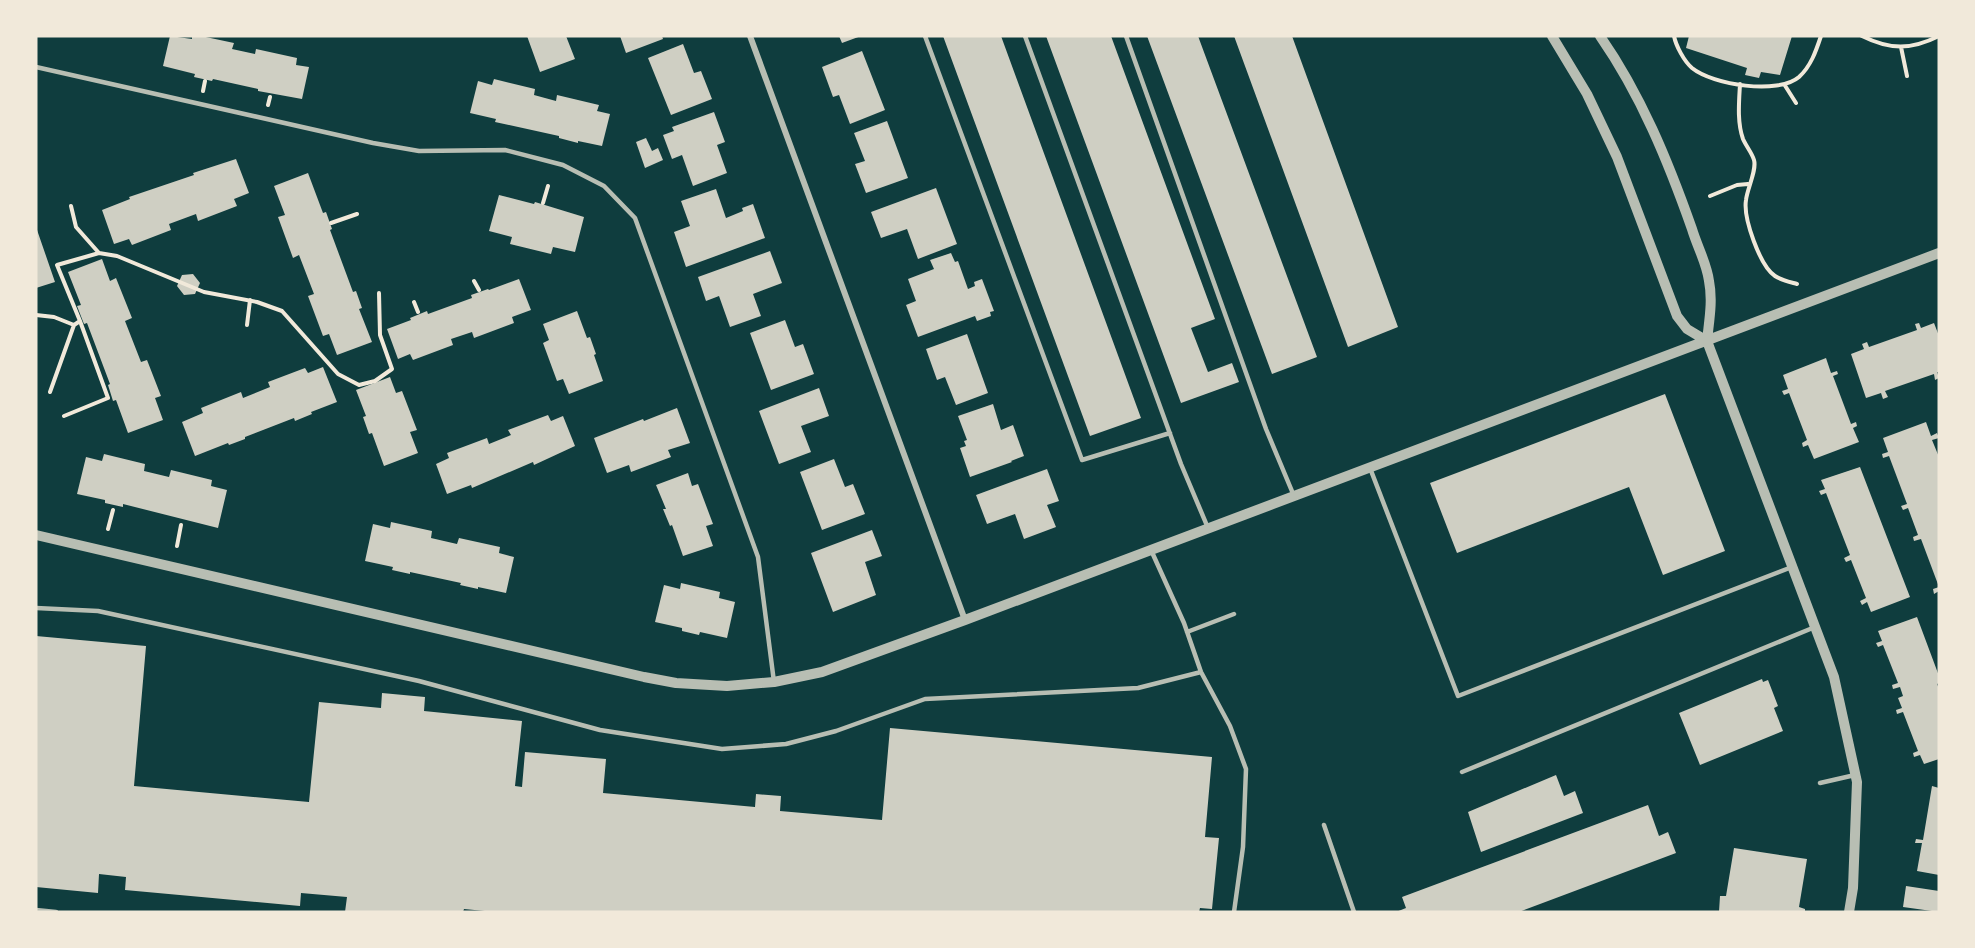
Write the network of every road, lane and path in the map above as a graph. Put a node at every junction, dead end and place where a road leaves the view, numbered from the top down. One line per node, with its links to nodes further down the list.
1 (750, 36): 57 (street)
2 (925, 36): 44 (lane)
3 (1025, 36): 44 (lane)
4 (1126, 36): 46 (lane)
5 (1552, 36): 41 (street)
6 (1600, 36): 41 (street)
7 (1674, 36): 15 (path)
8 (1821, 36): 16 (path)
9 (1862, 36): 11 (path)
10 (1939, 36): 11 (path)
11 (1901, 47): 13 (path)
12 (36, 67): 61 (lane)
13 (1907, 76)
14 (205, 81): 17 (path)
15 (1740, 84): 16 (path); 21 (path)
16 (1784, 84): 19 (path)
17 (202, 92)
18 (270, 97): 20 (path)
19 (1796, 103)
20 (268, 106)
21 (1748, 184): 23 (path); 31 (path)
22 (548, 186): 24 (path)
23 (1710, 196)
24 (543, 203)
25 (71, 206): 28 (path)
26 (357, 214): 27 (path)
27 (331, 223)
28 (99, 253): 34 (path); 38 (path)
29 (1939, 253): 41 (street)
30 (474, 281): 32 (path)
31 (1797, 285)
32 (478, 290)
33 (379, 294): 34 (path)
34 (250, 300): 40 (path)
35 (414, 302): 36 (path)
36 (418, 312)
37 (36, 315): 39 (path)
38 (80, 321): 39 (path); 43 (path)
39 (74, 325): 42 (path)
40 (247, 325)
41 (1707, 341): 45 (street); 54 (street)
42 (50, 392)
43 (64, 416)
44 (1170, 433): 49 (lane)
45 (1370, 467): 46 (street); 54 (lane)
46 (1294, 496): 49 (street)
47 (113, 510): 50 (path)
48 (181, 525): 52 (path)
49 (1208, 528): 53 (street)
50 (108, 529)
51 (36, 535): 61 (street)
52 (177, 546)
53 (1151, 550): 57 (street); 59 (lane)
54 (1792, 567): 58 (street)
55 (36, 608): 60 (lane)
56 (1234, 614): 59 (lane)
57 (965, 620): 61 (street)
58 (1815, 627): 62 (lane); 63 (street)
59 (1187, 632): 60 (lane)
60 (1202, 672): 68 (lane)
61 (774, 682)
62 (1462, 772)
63 (1856, 775): 64 (lane); 70 (street)
64 (1820, 783)
65 (1324, 825): 69 (lane)
66 (36, 910): 67 (lane)
67 (56, 912)
68 (1234, 912)
69 (1354, 912)
70 (1849, 912)

